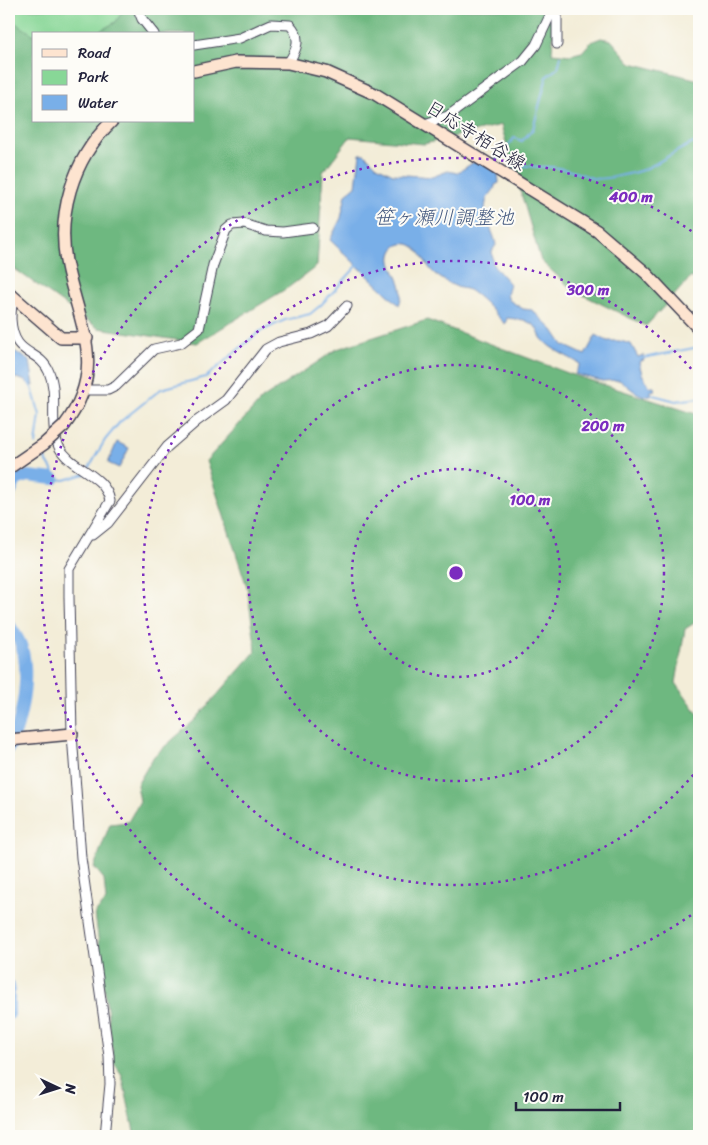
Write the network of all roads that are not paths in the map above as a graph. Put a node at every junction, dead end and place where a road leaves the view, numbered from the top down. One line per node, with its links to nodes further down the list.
1 (138, 9): 4 (street)
2 (552, 9): 10 (street)
3 (558, 9): 5 (street)
4 (152, 32)
5 (557, 44)
6 (195, 45): 7 (street)
7 (288, 63): 8 (main road, 日応寺栢谷線); 10 (main road, 日応寺栢谷線)
8 (195, 71)
9 (111, 122): 15 (main road)
10 (425, 124): 14 (main road, 日応寺栢谷線)
11 (313, 228): 16 (street)
12 (11, 295): 15 (main road); 18 (street)
13 (347, 306): 18 (street)
14 (699, 329)
15 (87, 338): 16 (main road)
16 (84, 390): 17 (main road, bridge)
17 (9, 468)
18 (85, 542): 19 (street)
19 (72, 734): 20 (main road); 21 (street)
20 (9, 740)
21 (105, 1136)

